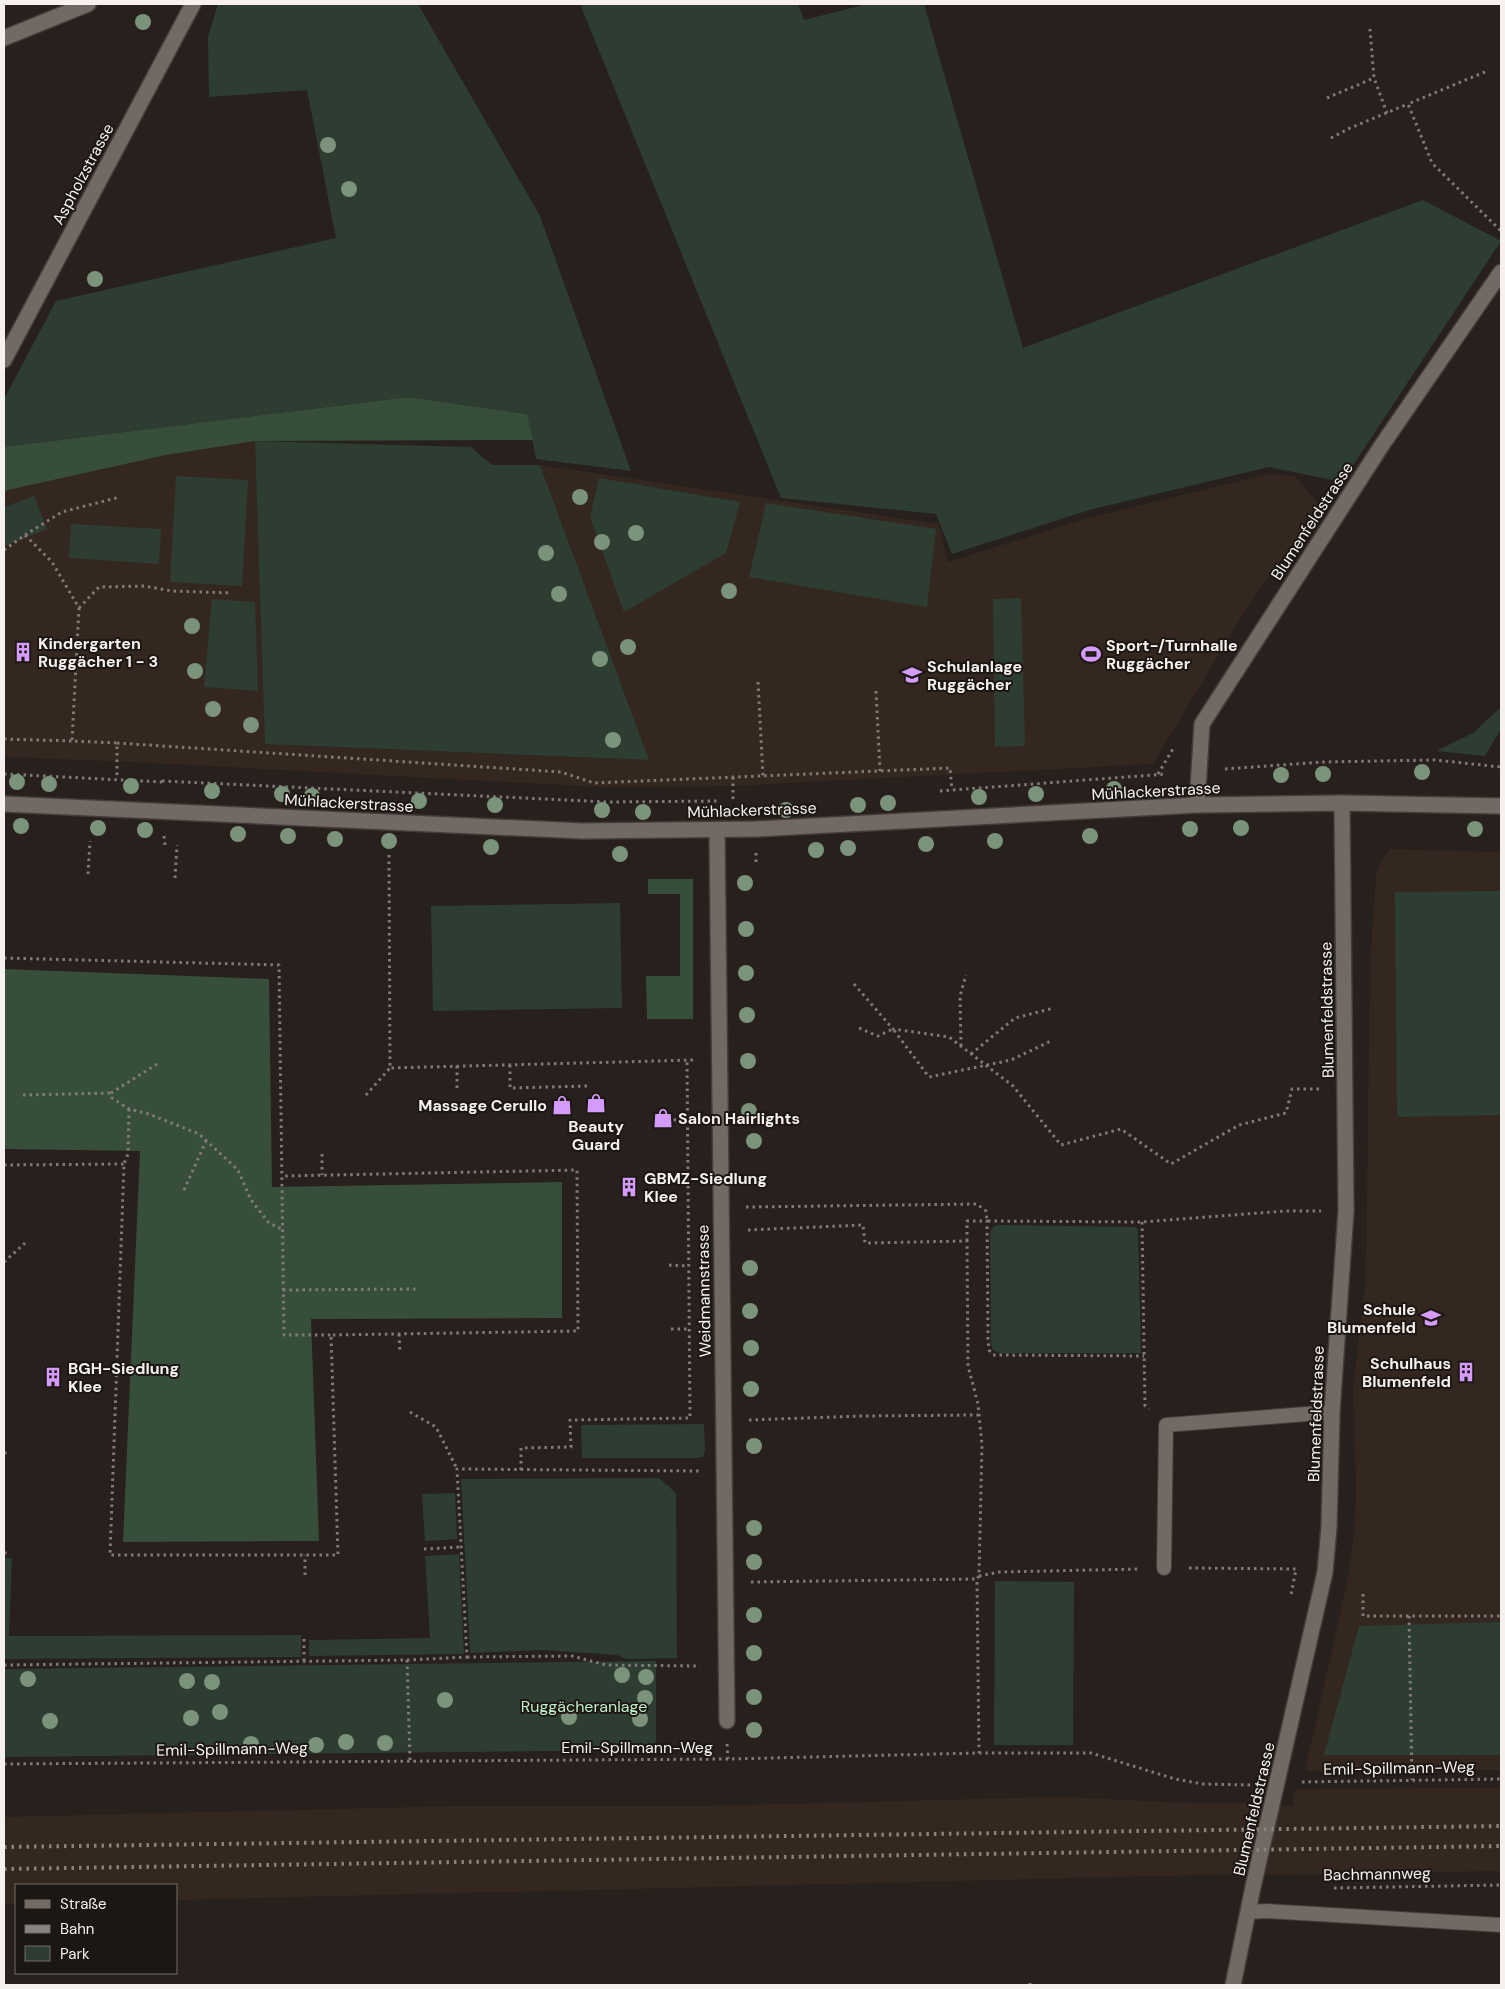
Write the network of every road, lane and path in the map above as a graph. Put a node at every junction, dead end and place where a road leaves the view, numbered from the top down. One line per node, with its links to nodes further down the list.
1 (88, 4): 4 (street)
2 (193, 4): 13 (street, Aspholzstrasse)
3 (1370, 29): 6 (path)
4 (4, 38)
5 (1485, 72): 8 (path)
6 (1374, 78): 7 (path); 9 (path)
7 (1327, 98)
8 (1408, 104): 9 (path); 11 (path)
9 (1387, 113): 10 (path)
10 (1331, 138)
11 (1501, 231)
12 (1501, 272): 40 (street, Blumenfeldstrasse)
13 (4, 360)
14 (120, 496): 15 (path)
15 (25, 535): 16 (path); 18 (path)
16 (4, 550)
17 (232, 593): 18 (path)
18 (79, 608): 22 (path)
19 (758, 682): 29 (path)
20 (876, 691): 26 (path)
21 (4, 739): 22 (path)
22 (72, 741): 23 (path)
23 (117, 743): 30 (path); 31 (path)
24 (1501, 767): 25 (path)
25 (1224, 769)
26 (880, 771): 29 (path); 34 (path)
27 (4, 774): 31 (path)
28 (1166, 774): 34 (path)
29 (763, 776): 30 (path)
30 (732, 777): 37 (path)
31 (117, 779): 32 (path)
32 (162, 781): 33 (path); 36 (path)
33 (162, 787)
34 (952, 790): 35 (path)
35 (938, 791)
36 (723, 801)
37 (740, 801)
38 (1342, 803): 40 (street, Mühlackerstrasse); 41 (street, Mühlackerstrasse); 68 (street, Blumenfeldstrasse)
39 (4, 804): 42 (street, Mühlackerstrasse)
40 (1197, 805): 42 (street, Mühlackerstrasse)
41 (1501, 806)
42 (717, 830): 59 (street, Weidmannstrasse)
43 (164, 835): 45 (path)
44 (90, 841): 48 (path)
45 (165, 845)
46 (177, 846): 49 (path)
47 (389, 855): 65 (path)
48 (88, 874)
49 (175, 878)
50 (4, 958): 81 (path)
51 (966, 975): 57 (path)
52 (854, 984): 55 (path)
53 (1054, 1008): 58 (path)
54 (859, 1028): 55 (path)
55 (893, 1029): 57 (path); 63 (path)
56 (1053, 1040): 63 (path)
57 (961, 1046): 58 (path)
58 (971, 1054): 63 (path)
59 (720, 1059): 60 (path); 83 (street, Weidmannstrasse)
60 (687, 1060): 62 (path); 73 (path)
61 (157, 1064): 69 (path)
62 (510, 1065): 64 (path); 66 (path)
63 (986, 1065): 68 (path)
64 (457, 1066): 65 (path); 67 (path)
65 (390, 1068): 71 (path)
66 (587, 1086)
67 (457, 1088)
68 (1346, 1090): 84 (street, Blumenfeldstrasse)
69 (111, 1093): 70 (path); 72 (path)
70 (23, 1095)
71 (366, 1095)
72 (129, 1109): 76 (path); 78 (path)
73 (688, 1119): 74 (path); 75 (path); 93 (path)
74 (667, 1120)
75 (693, 1120)
76 (206, 1141): 82 (path); 87 (path)
77 (322, 1154): 80 (path)
78 (124, 1164): 79 (path); 115 (path)
79 (4, 1166)
80 (322, 1175): 81 (path); 99 (path)
81 (283, 1176): 87 (path)
82 (184, 1190)
83 (721, 1207): 85 (path); 88 (street, Weidmannstrasse)
84 (1346, 1211): 86 (path); 104 (street, Blumenfeldstrasse)
85 (987, 1221): 86 (path); 89 (path); 102 (path)
86 (1142, 1222): 102 (path)
87 (282, 1229): 95 (path)
88 (721, 1232): 89 (path); 106 (street, Weidmannstrasse)
89 (967, 1242): 105 (path)
90 (25, 1243): 91 (path)
91 (4, 1262)
92 (669, 1265): 93 (path)
93 (688, 1266): 97 (path)
94 (417, 1289): 95 (path)
95 (283, 1290): 100 (path)
96 (694, 1325): 97 (path)
97 (688, 1327): 98 (path); 111 (path)
98 (671, 1329)
99 (399, 1334): 100 (path); 101 (path)
100 (331, 1335): 115 (path)
101 (400, 1353)
102 (1144, 1356): 107 (path)
103 (410, 1412): 110 (path)
104 (1332, 1412): 107 (lane); 140 (street, Blumenfeldstrasse)
105 (978, 1415): 106 (path); 119 (path)
106 (724, 1421): 112 (street, Weidmannstrasse)
107 (1166, 1425): 116 (lane)
108 (4, 1453): 109 (path)
109 (9, 1453)
110 (457, 1469): 111 (path); 113 (path)
111 (521, 1470): 112 (path)
112 (724, 1471): 120 (street, Weidmannstrasse)
113 (461, 1547): 114 (path); 125 (path)
114 (424, 1549)
115 (305, 1555): 118 (path)
116 (1164, 1568): 117 (path); 119 (path)
117 (1296, 1569)
118 (305, 1575)
119 (978, 1578): 120 (path); 131 (path)
120 (725, 1582): 129 (street, Weidmannstrasse)
121 (1363, 1594): 122 (path)
122 (1409, 1616): 123 (path); 135 (path)
123 (1501, 1616)
124 (304, 1635): 127 (path)
125 (467, 1657): 126 (path); 129 (path)
126 (408, 1660): 127 (path); 132 (path)
127 (304, 1661): 128 (path)
128 (4, 1664)
129 (726, 1666): 130 (street, Weidmannstrasse)
130 (726, 1721)
131 (979, 1752): 132 (path, Emil-Spillmann-Weg); 137 (path, Emil-Spillmann-Weg)
132 (410, 1760): 133 (path, Emil-Spillmann-Weg)
133 (4, 1764)
134 (1501, 1779): 135 (path, Emil-Spillmann-Weg)
135 (1412, 1780): 136 (path, Emil-Spillmann-Weg)
136 (1297, 1782)
137 (1255, 1785)
138 (1501, 1885): 139 (path, Bachmannweg)
139 (1333, 1888)
140 (1248, 1912): 141 (lane); 142 (street, Blumenfeldstrasse)
141 (1501, 1925)
142 (1233, 1985)

